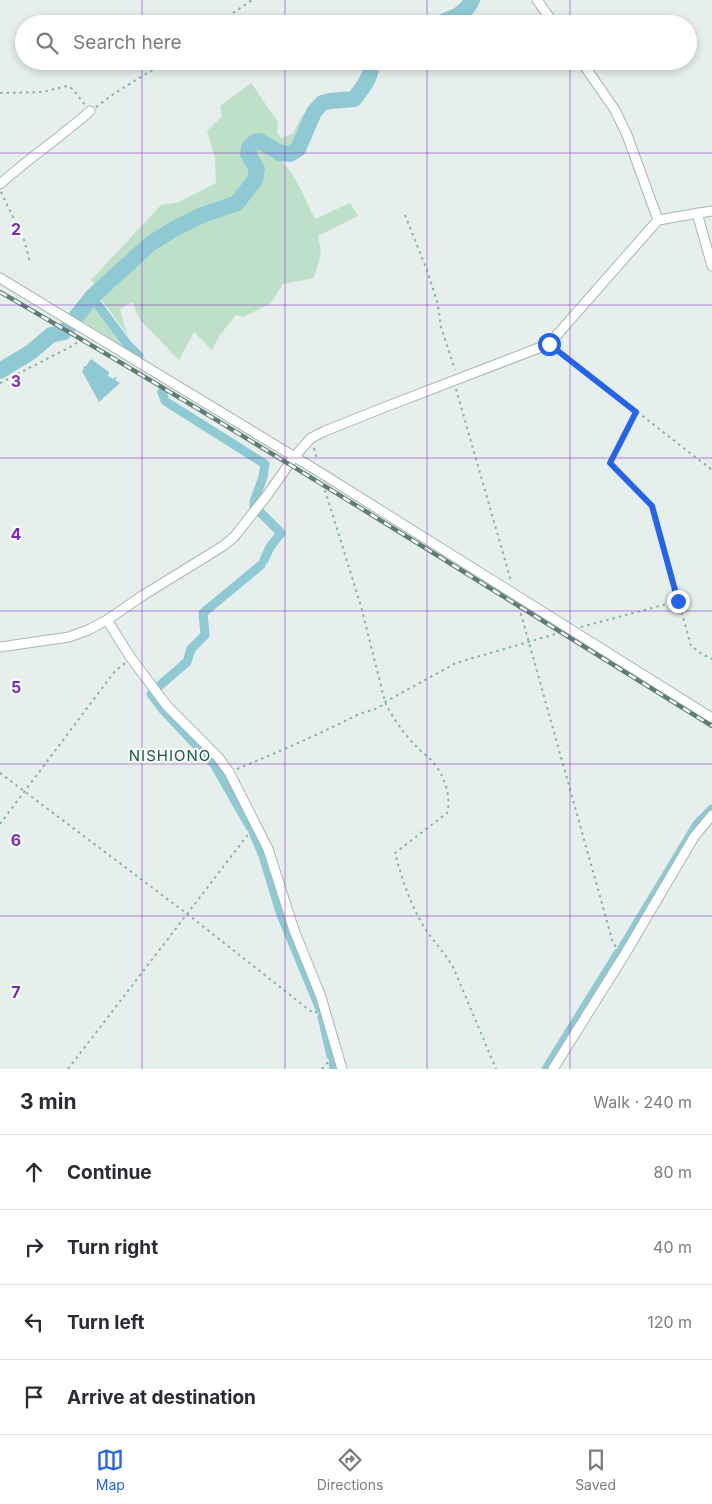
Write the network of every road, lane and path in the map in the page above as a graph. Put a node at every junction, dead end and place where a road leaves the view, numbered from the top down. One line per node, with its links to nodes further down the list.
1 (252, 0): 3 (path)
2 (537, 0): 4 (street)
3 (230, 15)
4 (548, 15)
5 (152, 70): 8 (path)
6 (587, 70): 14 (street)
7 (0, 93): 8 (path)
8 (90, 111): 9 (street)
9 (0, 184)
10 (0, 190): 15 (path)
11 (712, 211): 12 (street)
12 (697, 213): 14 (street); 16 (street)
13 (405, 215): 20 (path)
14 (658, 220): 19 (street)
15 (30, 263)
16 (712, 266)
17 (0, 278): 18 (street)
18 (89, 331): 21 (path); 24 (street)
19 (549, 344): 20 (street); 22 (path)
20 (456, 380): 23 (street); 27 (path)
21 (0, 384)
22 (636, 412): 25 (path); 28 (path)
23 (311, 438): 24 (street); 26 (path)
24 (294, 457): 26 (street); 29 (street)
25 (712, 470)
26 (321, 473): 27 (street); 35 (path)
27 (515, 593): 30 (street); 31 (path)
28 (678, 601): 30 (path); 34 (path)
29 (107, 620): 32 (street); 33 (street)
30 (571, 629): 31 (path); 36 (street)
31 (528, 642): 35 (path); 44 (path)
32 (0, 648)
33 (131, 658): 37 (street); 39 (path)
34 (712, 659)
35 (385, 702): 37 (path); 50 (path)
36 (712, 718)
37 (229, 772): 42 (street)
38 (0, 773): 39 (path)
39 (25, 792): 41 (path); 43 (path)
40 (712, 815): 44 (street)
41 (0, 824)
42 (257, 826): 43 (path); 45 (street)
43 (186, 914): 45 (path); 47 (path)
44 (625, 954): 51 (street)
45 (324, 1011): 46 (street)
46 (338, 1058): 48 (path); 49 (street)
47 (68, 1069)
48 (322, 1069)
49 (342, 1069)
50 (496, 1069)
51 (553, 1069)

